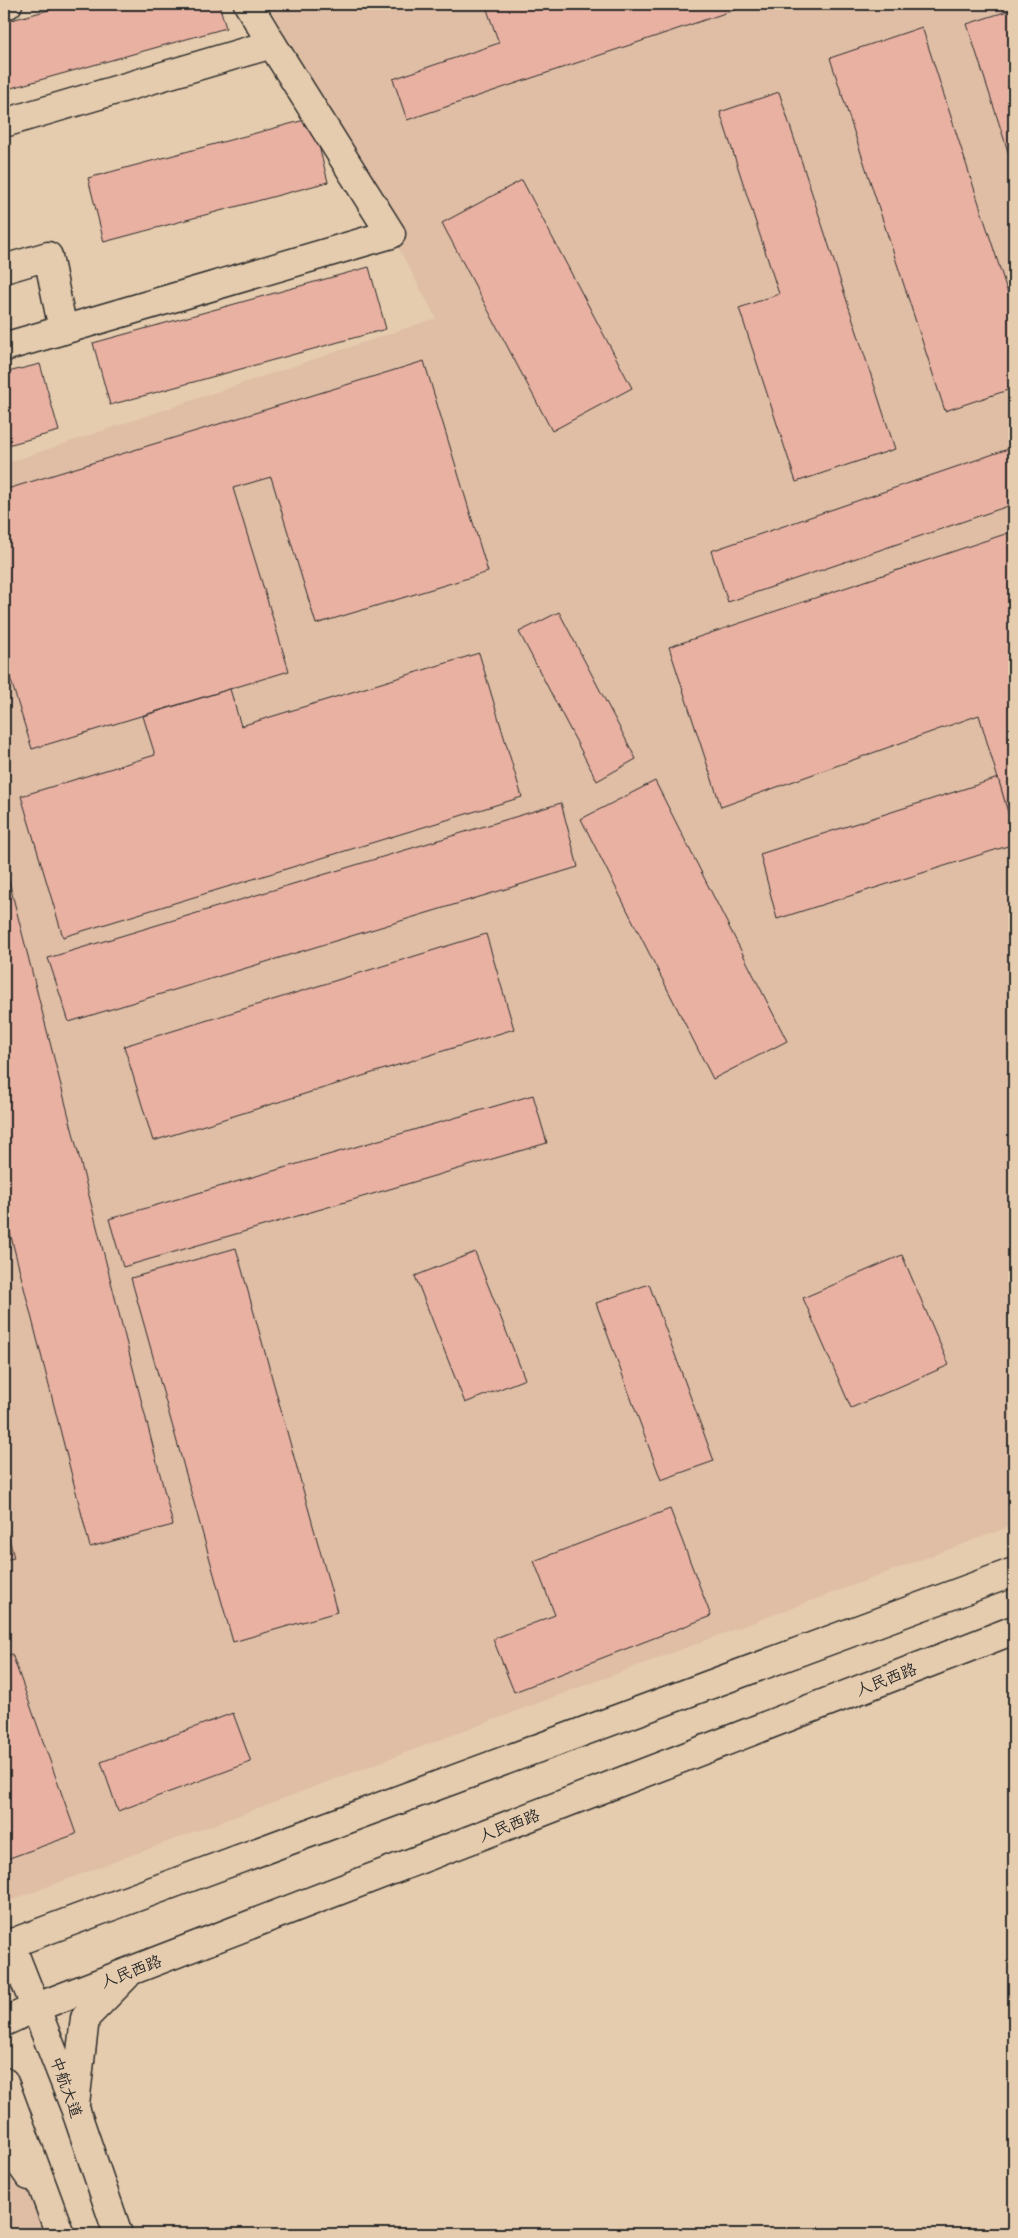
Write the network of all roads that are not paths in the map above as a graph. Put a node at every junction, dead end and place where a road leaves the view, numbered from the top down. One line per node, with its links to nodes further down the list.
1 (8, 4): 3 (main road)
2 (248, 4): 4 (main road)
3 (4, 5)
4 (272, 44): 5 (main road); 7 (main road)
5 (4, 123)
6 (4, 269): 7 (main road)
7 (64, 330): 8 (main road)
8 (4, 347)
9 (1014, 1572): 11 (main road)
10 (1014, 1630): 12 (main road, 人民西路)
11 (7, 1944): 13 (main road, 中航大道)
12 (131, 1971): 13 (main road, 人民西路); 16 (main road)
13 (37, 2007): 14 (main road, 人民西路); 16 (main road, 中航大道)
14 (4, 2022)
15 (4, 2082): 18 (main road)
16 (75, 2108): 20 (main road, 中航大道)
17 (4, 2140): 18 (main road)
18 (50, 2205): 19 (main road)
19 (60, 2234)
20 (118, 2234)

